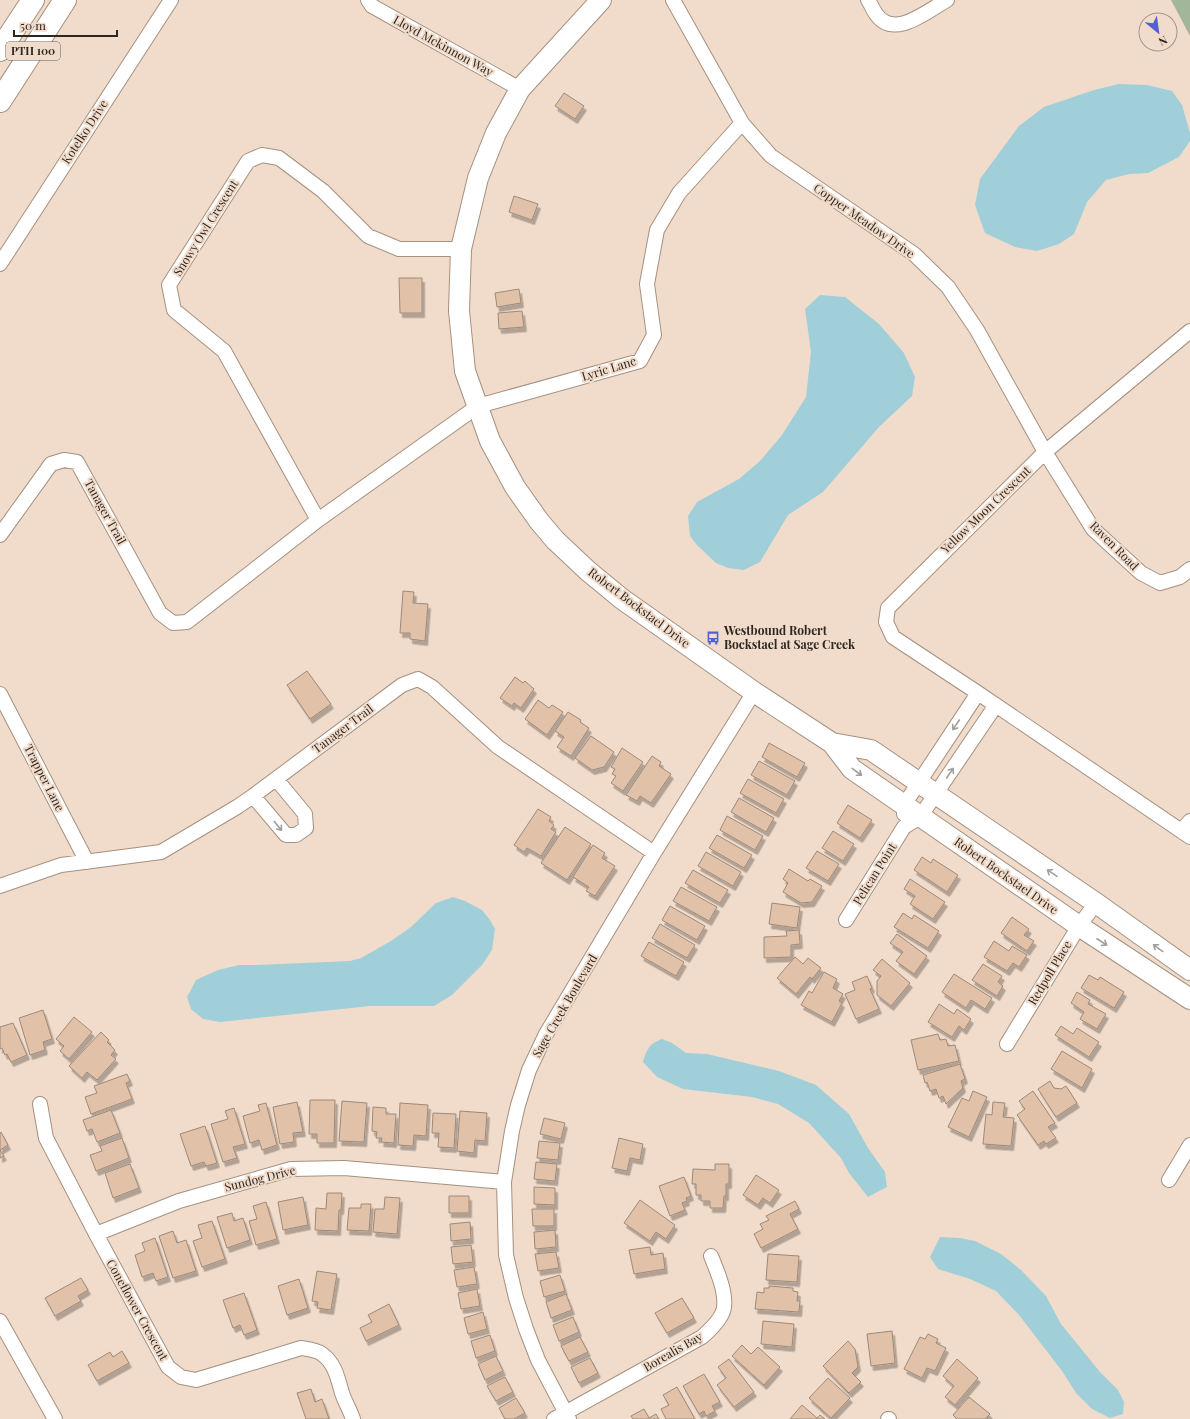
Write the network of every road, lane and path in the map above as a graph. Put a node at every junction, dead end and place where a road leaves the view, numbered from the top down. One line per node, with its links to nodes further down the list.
1 (33, 0): 9 (highway, PTH 100)
2 (65, 0): 11 (highway, PTH 100)
3 (171, 0): 14 (street, Kotelko Drive)
4 (368, 0): 10 (street, Lloyd Mckinnon Way)
5 (601, 0): 10 (street, Robert Bockstael Drive)
6 (673, 0): 12 (street, Copper Meadow Drive)
7 (868, 0): 8 (street)
8 (947, 0)
9 (0, 50)
10 (520, 89): 13 (street, Robert Bockstael Drive)
11 (0, 101)
12 (742, 123): 16 (street, Lyric Lane); 17 (street, Copper Meadow Drive)
13 (461, 249): 16 (street, Robert Bockstael Drive); 18 (street, Snowy Owl Crescent)
14 (0, 264)
15 (1190, 331): 17 (street, Yellow Moon Crescent)
16 (478, 406): 18 (street, Tanager Trail); 21 (street, Robert Bockstael Drive)
17 (1045, 452): 20 (street, Raven Road); 22 (street, Yellow Moon Crescent)
18 (318, 520): 19 (street, Tanager Trail)
19 (0, 535)
20 (1190, 569)
21 (754, 692): 25 (street, Robert Bockstael Drive); 33 (street, Sage Creek Boulevard)
22 (978, 693): 24 (street, Yellow Moon Crescent); 27 (street, one-way to 27)
23 (0, 694): 34 (street, Trapper Lane)
24 (996, 705): 28 (street, one-way to 24); 32 (street, Yellow Moon Crescent)
25 (832, 743): 27 (street, Robert Bockstael Drive); 30 (street, Robert Bockstael Drive, one-way to 30)
26 (276, 779): 29 (street, Tanager Trail); 29 (street, one-way to 26); 33 (street, Tanager Trail)
27 (918, 782): 28 (street, Robert Bockstael Drive); 30 (street)
28 (935, 794): 31 (street); 36 (street, Robert Bockstael Drive, one-way to 28)
29 (253, 796): 34 (street, Tanager Trail)
30 (904, 805): 31 (street, Robert Bockstael Drive)
31 (912, 822): 37 (street, Pelican Point); 38 (street, Robert Bockstael Drive)
32 (1187, 829)
33 (654, 853): 45 (street, Sage Creek Boulevard)
34 (87, 862): 35 (street, Tanager Trail)
35 (0, 886)
36 (1096, 903): 38 (street, Redpoll Place); 39 (street, Robert Bockstael Drive, one-way to 36)
37 (846, 920)
38 (1079, 926): 40 (street, Robert Bockstael Drive, one-way to 40); 41 (street, Redpoll Place)
39 (1190, 970)
40 (1190, 1000)
41 (1007, 1044)
42 (40, 1104): 46 (street, Coneflower Crescent)
43 (1190, 1145): 44 (street)
44 (1168, 1180)
45 (504, 1182): 46 (street, Sundog Drive); 49 (street, Sage Creek Boulevard)
46 (96, 1234): 51 (street, Coneflower Crescent)
47 (711, 1256): 49 (street, Borealis Bay)
48 (0, 1321): 50 (street)
49 (563, 1417)
50 (55, 1419)
51 (354, 1419)

